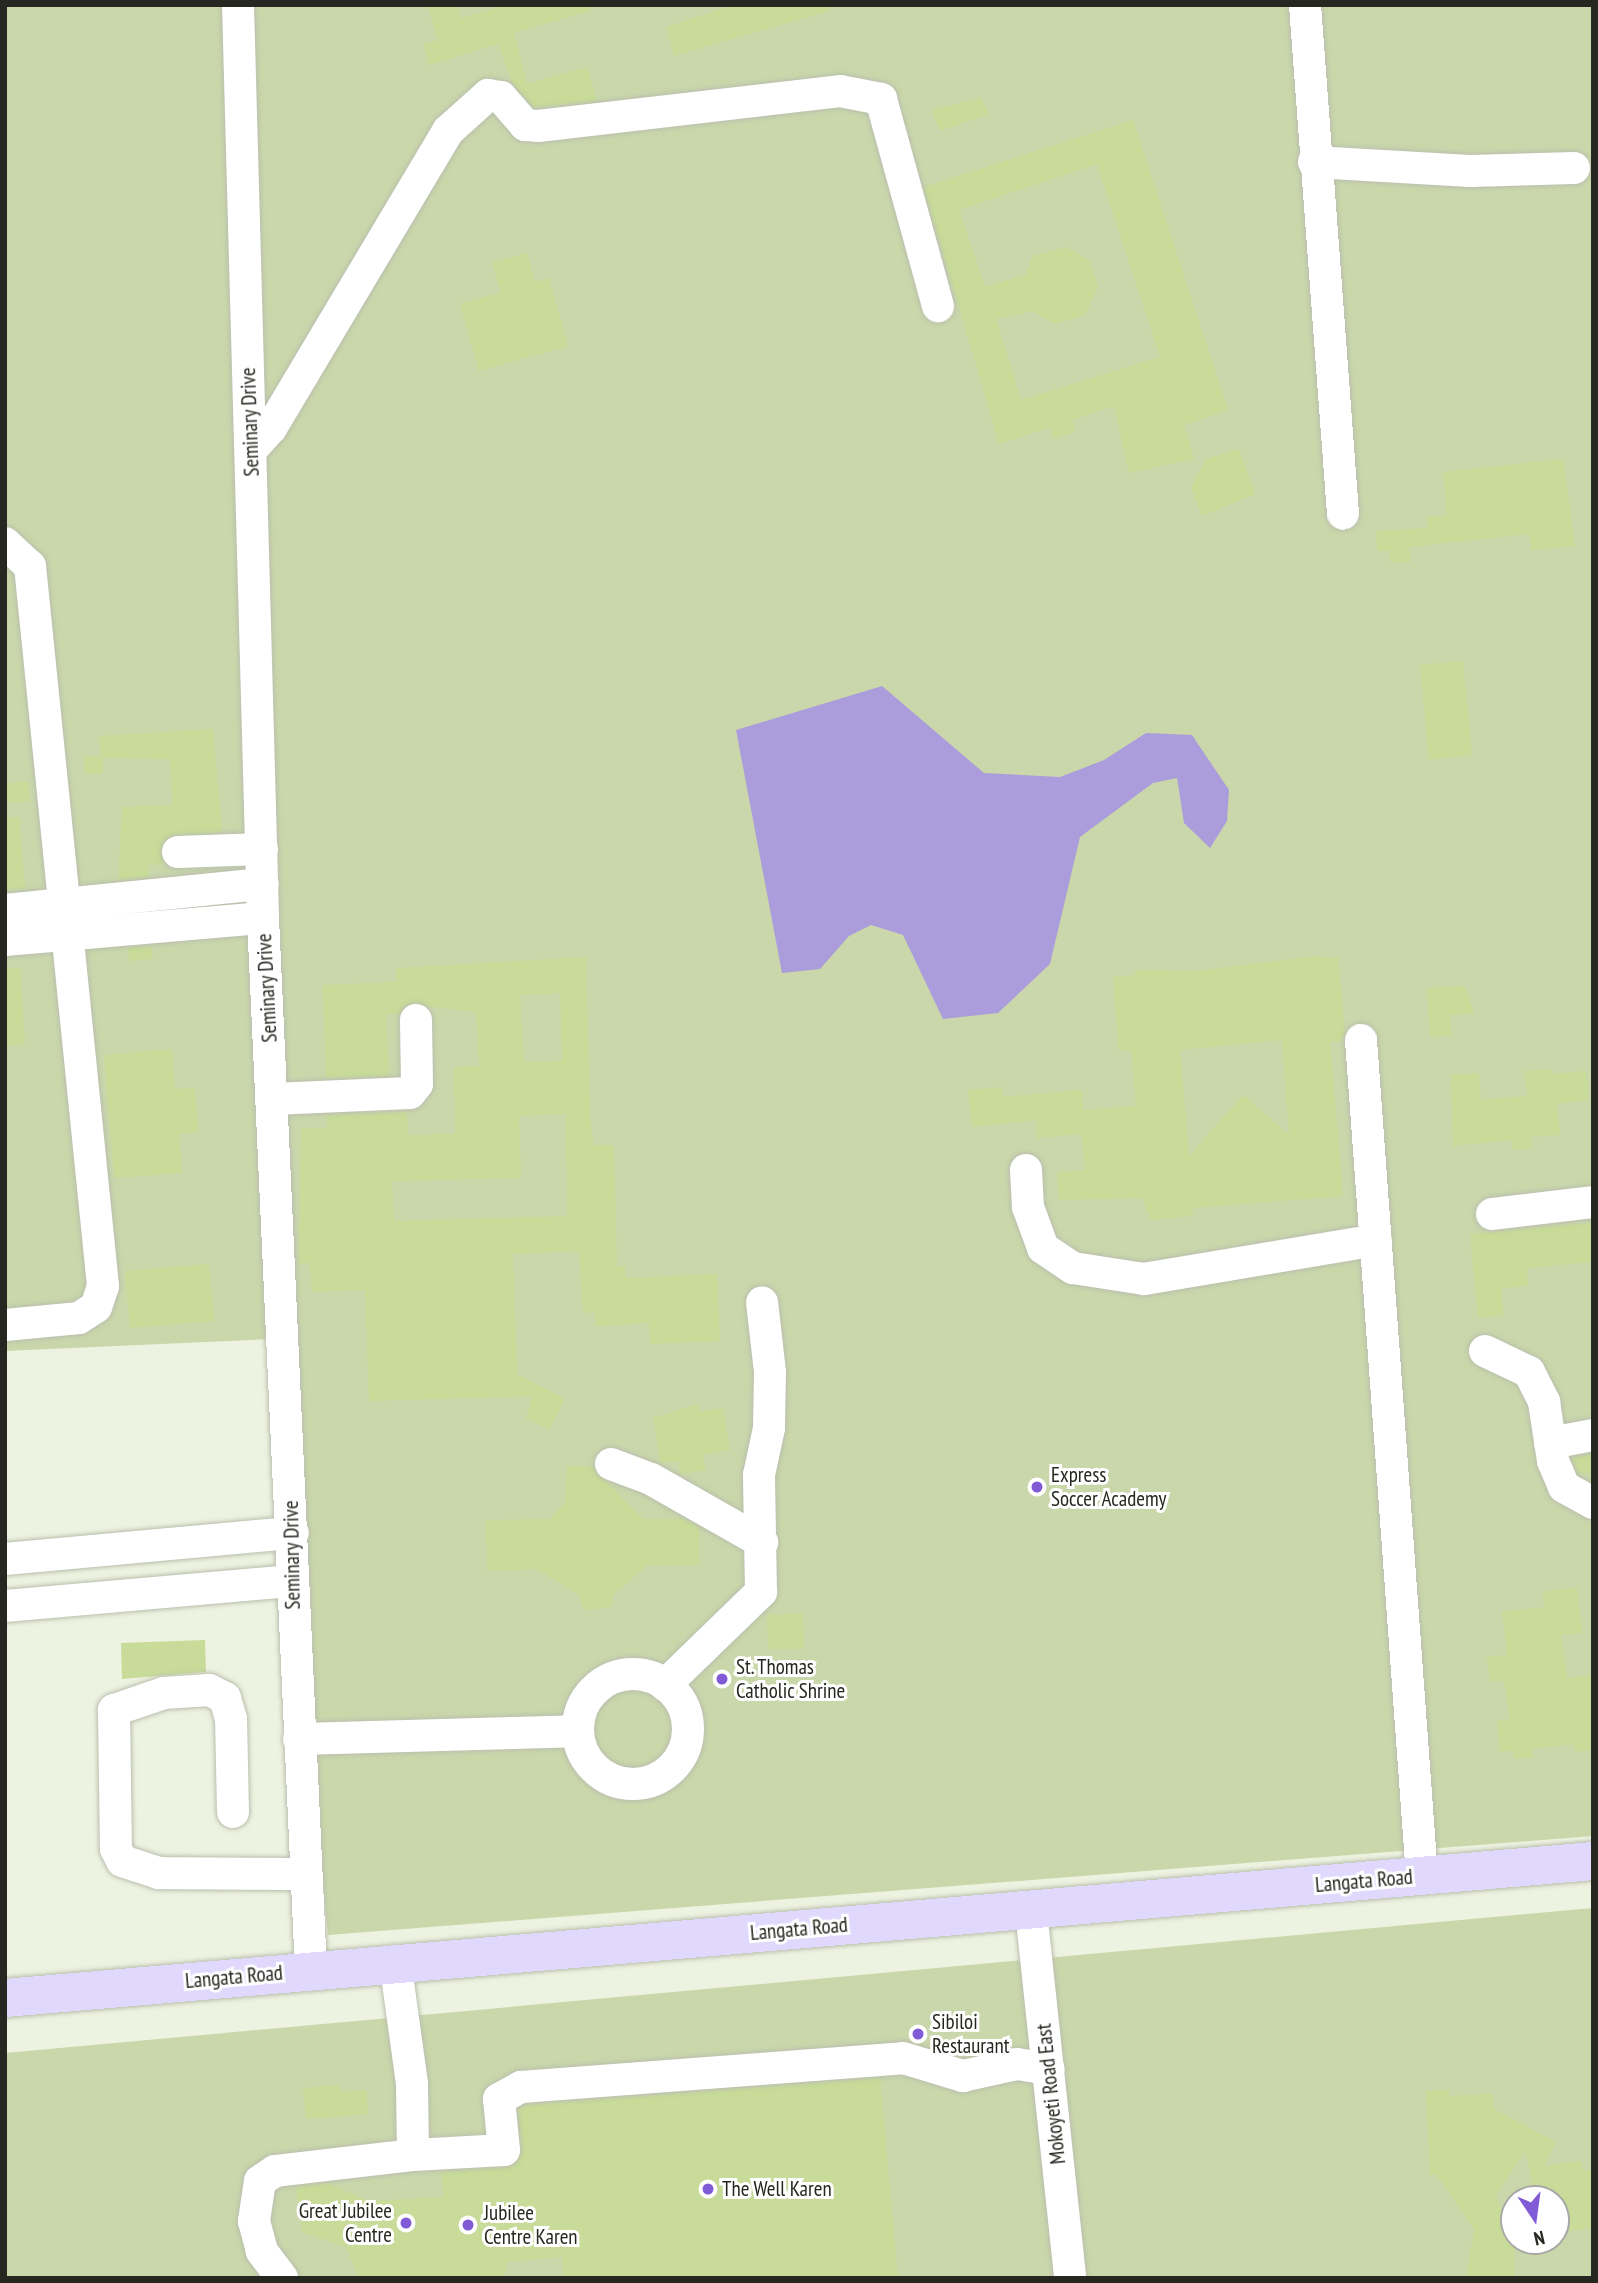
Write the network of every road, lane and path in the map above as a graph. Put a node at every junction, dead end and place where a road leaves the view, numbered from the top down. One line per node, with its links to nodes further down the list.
1 (238, 5): 6 (street, Seminary Drive)
2 (1304, 5): 3 (street)
3 (1314, 162): 4 (street); 7 (street)
4 (1574, 168)
5 (938, 306): 6 (street)
6 (251, 450): 9 (street, Seminary Drive)
7 (1343, 514)
8 (5, 543): 14 (street)
9 (262, 849): 10 (street); 11 (street, Seminary Drive)
10 (178, 852)
11 (262, 884): 13 (street, Seminary Drive); 14 (street)
12 (5, 910): 14 (street)
13 (263, 918): 14 (street); 18 (street, Seminary Drive)
14 (63, 920): 15 (street); 24 (street)
15 (5, 940)
16 (416, 1020): 18 (street)
17 (1361, 1040): 22 (street)
18 (272, 1099): 30 (street, Seminary Drive)
19 (1026, 1170): 22 (street)
20 (1593, 1202): 21 (street)
21 (1492, 1214)
22 (1376, 1240): 43 (street)
23 (762, 1302): 31 (street)
24 (5, 1325)
25 (1485, 1351): 27 (street)
26 (1593, 1435): 27 (street)
27 (1550, 1443): 29 (street)
28 (611, 1464): 31 (street)
29 (1593, 1503)
30 (293, 1533): 32 (street); 34 (street, Seminary Drive)
31 (762, 1542): 37 (street)
32 (126, 1548): 33 (street); 35 (street)
33 (5, 1559)
34 (292, 1581): 35 (street); 39 (street, Seminary Drive)
35 (130, 1595): 36 (street)
36 (5, 1605)
37 (665, 1685): 38 (street); 38 (street)
38 (577, 1731): 39 (street)
39 (299, 1739): 42 (street, Seminary Drive)
40 (233, 1812): 42 (street)
41 (1593, 1861): 43 (main road, Langata Road)
42 (306, 1874): 46 (street, Seminary Drive)
43 (1422, 1876): 44 (main road, Langata Road)
44 (1031, 1911): 45 (main road, Langata Road); 48 (street, Mokoyeti Road East)
45 (395, 1961): 46 (main road, Langata Road); 49 (street)
46 (311, 1971): 47 (main road, Langata Road)
47 (5, 1998)
48 (1049, 2069): 49 (street); 51 (street, Mokoyeti Road East)
49 (413, 2155): 50 (street)
50 (282, 2278)
51 (1070, 2278)

